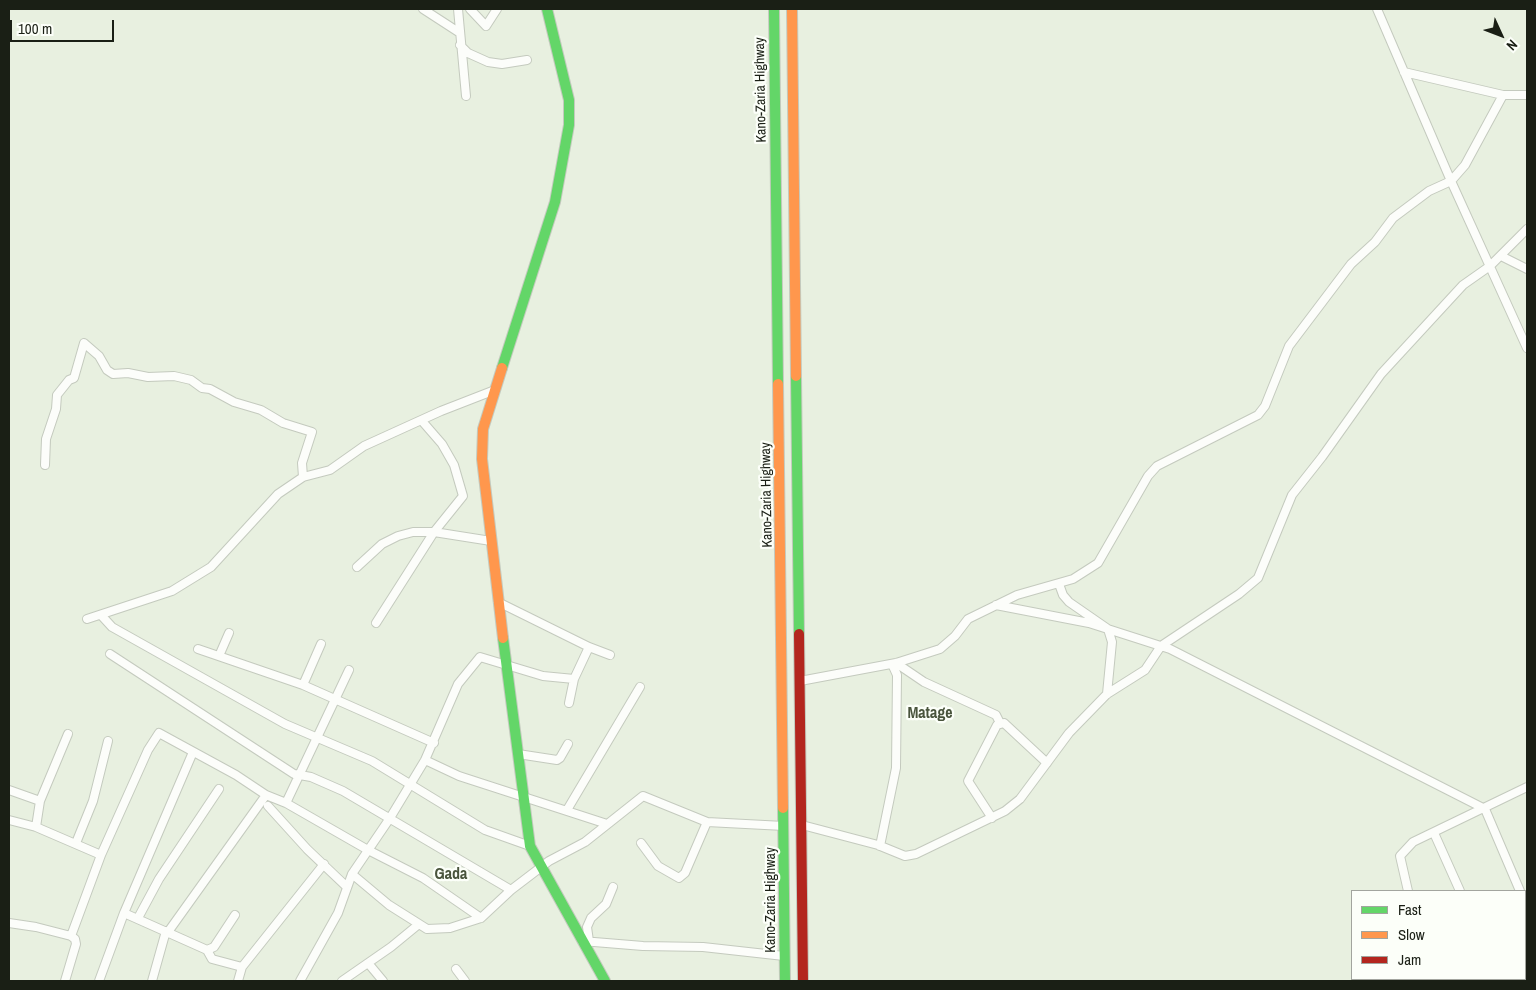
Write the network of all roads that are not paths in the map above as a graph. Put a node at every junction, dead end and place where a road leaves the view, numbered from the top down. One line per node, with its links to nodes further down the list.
1 (423, 9): 9 (street)
2 (458, 9): 9 (street)
3 (470, 9): 4 (street)
4 (497, 9)
5 (547, 9): 22 (main road)
6 (774, 9): 82 (main road, Kano-Zaria Highway)
7 (792, 9): 48 (main road)
8 (1377, 9): 12 (street)
9 (460, 33): 10 (street)
10 (460, 46): 11 (street); 14 (street)
11 (526, 60)
12 (1404, 72): 15 (street); 16 (street)
13 (1527, 94): 15 (street)
14 (466, 96)
15 (1503, 96): 16 (street)
16 (1451, 180): 19 (street); 29 (street)
17 (1527, 229): 18 (street)
18 (1500, 256): 19 (street); 20 (street)
19 (1490, 266): 21 (street); 38 (street)
20 (1527, 269)
21 (1527, 348)
22 (495, 390): 23 (street); 27 (main road)
23 (422, 421): 25 (street); 26 (street)
24 (45, 465): 25 (street)
25 (303, 477): 32 (street)
26 (434, 532): 27 (street); 28 (street); 34 (street)
27 (491, 540): 30 (main road)
28 (357, 567)
29 (1059, 584): 31 (street); 35 (street)
30 (498, 602): 39 (street); 45 (main road)
31 (996, 605): 35 (street); 44 (street)
32 (101, 615): 33 (street); 56 (street)
33 (87, 619)
34 (376, 623)
35 (1108, 629): 38 (street); 51 (street)
36 (229, 633): 43 (street)
37 (320, 644): 49 (street)
38 (1161, 646): 51 (street); 74 (street)
39 (589, 647): 42 (street); 47 (street)
40 (198, 649): 43 (street)
41 (110, 654): 64 (street)
42 (610, 655)
43 (219, 656): 49 (street)
44 (894, 663): 48 (street); 54 (street); 88 (street)
45 (507, 664): 47 (street); 58 (street); 61 (main road)
46 (349, 670): 52 (street)
47 (574, 679): 53 (street)
48 (800, 681): 81 (main road)
49 (303, 684): 52 (street)
50 (640, 687): 75 (street)
51 (1107, 694): 63 (street)
52 (336, 699): 56 (street); 58 (street)
53 (569, 703)
54 (1000, 723): 63 (street); 77 (street)
55 (68, 734): 71 (street)
56 (318, 739): 64 (street); 65 (street)
57 (108, 741): 85 (street)
58 (434, 743): 62 (street)
59 (568, 744): 61 (street)
60 (194, 752): 69 (street); 90 (street); 100 (street)
61 (518, 754): 70 (main road)
62 (425, 760): 65 (street); 70 (street)
63 (1047, 763): 77 (street)
64 (301, 775): 72 (street); 76 (street)
65 (409, 784): 76 (street); 87 (street)
66 (1527, 787): 74 (street)
67 (219, 788): 102 (street)
68 (9, 790): 71 (street)
69 (266, 796): 72 (street); 106 (street)
70 (525, 798): 75 (street); 87 (main road)
71 (40, 801): 83 (street)
72 (286, 803): 89 (street)
73 (268, 806): 91 (street)
74 (1486, 809): 84 (street); 99 (street)
75 (567, 810): 80 (street)
76 (390, 818): 89 (street); 96 (street)
77 (992, 818): 88 (street)
78 (9, 820): 83 (street)
79 (707, 822): 80 (street); 82 (street); 86 (street)
80 (607, 824): 92 (street)
81 (802, 825): 88 (street); 124 (main road)
82 (784, 826): 110 (main road, Kano-Zaria Highway)
83 (36, 827): 85 (street)
84 (1434, 833): 97 (street); 98 (street)
85 (76, 843): 90 (street)
86 (641, 843)
87 (530, 846): 92 (main road)
88 (880, 846)
89 (368, 850): 93 (street); 103 (street)
90 (101, 855): 107 (street)
91 (324, 864): 94 (street); 112 (street)
92 (541, 868): 96 (street); 108 (main road)
93 (352, 874): 94 (street); 105 (street)
94 (347, 887): 118 (street)
95 (613, 887): 108 (street)
96 (511, 890): 103 (street)
97 (1408, 890)
98 (1460, 890)
99 (1520, 890)
100 (124, 913): 102 (street); 115 (street)
101 (235, 915): 109 (street)
102 (138, 918): 106 (street)
103 (481, 918): 105 (street)
104 (9, 923): 107 (street)
105 (419, 924): 111 (street)
106 (167, 931): 109 (street); 116 (street)
107 (71, 936): 114 (street)
108 (586, 941): 110 (street); 122 (main road)
109 (207, 950): 112 (street)
110 (784, 956): 123 (main road, Kano-Zaria Highway)
111 (368, 963): 119 (street); 120 (street)
112 (242, 967): 117 (street)
113 (456, 969): 121 (street)
114 (65, 981)
115 (99, 981)
116 (152, 981)
117 (238, 981)
118 (300, 981)
119 (342, 981)
120 (383, 981)
121 (466, 981)
122 (605, 981)
123 (785, 981)
124 (804, 981)

